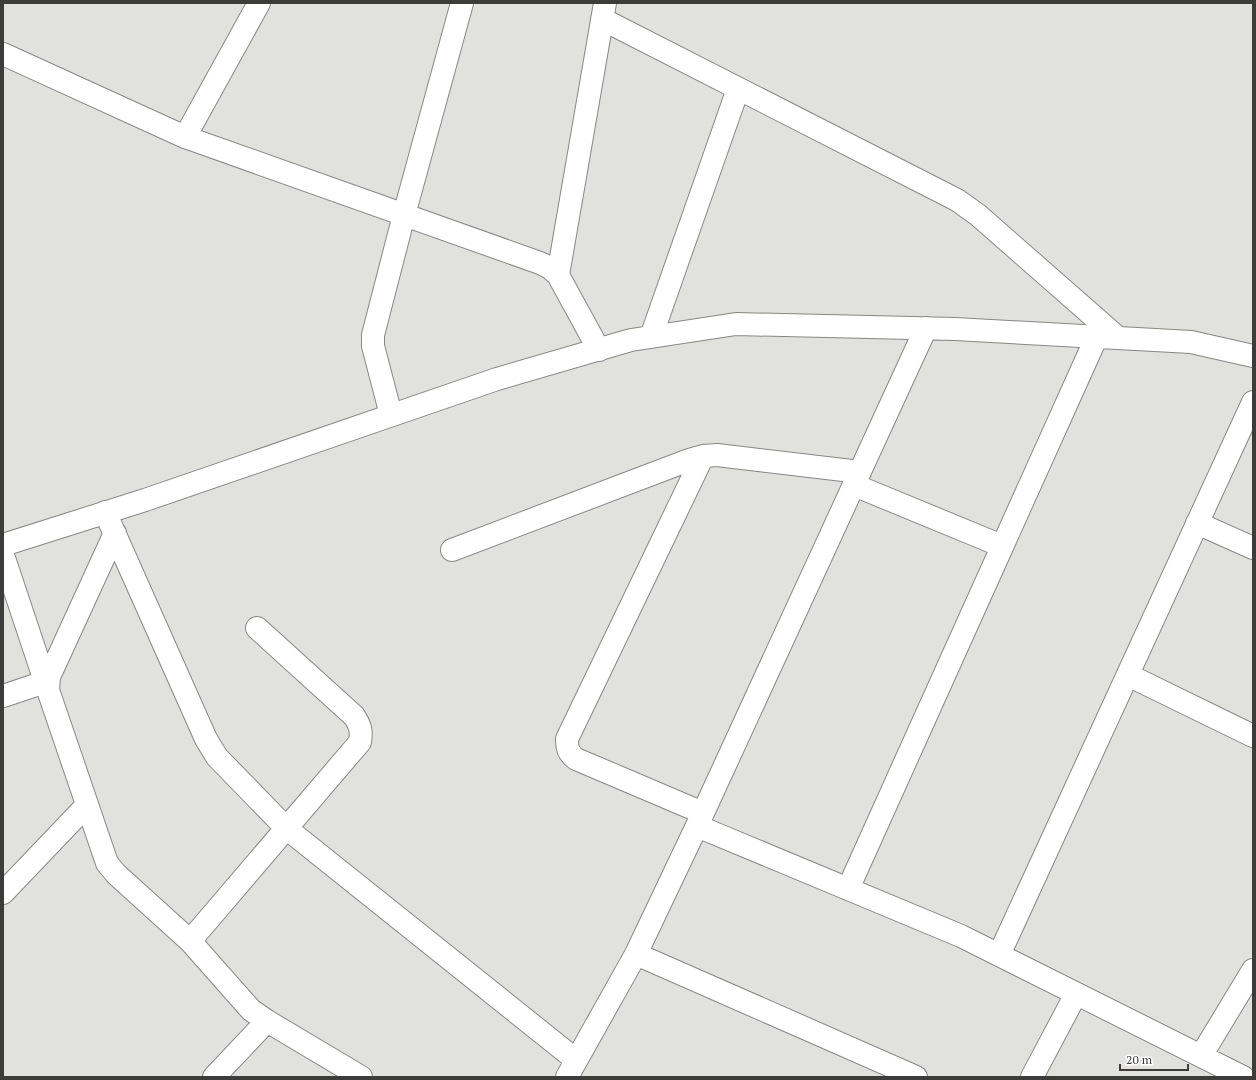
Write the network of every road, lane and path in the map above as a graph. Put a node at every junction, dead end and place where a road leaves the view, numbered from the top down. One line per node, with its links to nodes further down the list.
1 (259, 3): 6 (street)
2 (462, 3): 7 (street)
3 (604, 11): 5 (street); 8 (street)
4 (3, 54): 6 (street)
5 (738, 89): 10 (street); 11 (street)
6 (185, 137): 7 (street)
7 (404, 215): 8 (street); 15 (street)
8 (558, 275): 12 (street)
9 (926, 328): 10 (street); 11 (street); 17 (street)
10 (651, 337): 12 (street)
11 (1107, 337): 13 (street); 22 (street)
12 (599, 350): 15 (street)
13 (1253, 356)
14 (1253, 402): 19 (street)
15 (391, 415): 18 (street)
16 (703, 456): 17 (street); 24 (street); 32 (street)
17 (857, 478): 22 (street); 32 (street)
18 (105, 512): 20 (street); 21 (street)
19 (1197, 523): 23 (street); 27 (street)
20 (114, 533): 28 (street); 33 (street)
21 (3, 545)
22 (1002, 546): 34 (street)
23 (1253, 548)
24 (452, 550)
25 (3, 555): 28 (street)
26 (257, 628): 33 (street)
27 (1128, 675): 30 (street); 38 (street)
28 (47, 686): 29 (street); 31 (street)
29 (3, 696)
30 (1253, 736)
31 (87, 805): 35 (street); 36 (street)
32 (700, 820): 34 (street); 37 (street)
33 (286, 828): 36 (street); 43 (street)
34 (848, 889): 38 (street)
35 (3, 893)
36 (190, 941): 41 (street)
37 (636, 954): 43 (street); 46 (street)
38 (999, 956): 40 (street)
39 (1253, 970): 42 (street)
40 (1076, 994): 42 (street); 47 (street)
41 (267, 1021): 44 (street); 45 (street)
42 (1201, 1056): 48 (street)
43 (572, 1069)
44 (214, 1077)
45 (361, 1077)
46 (916, 1077)
47 (1032, 1077)
48 (1244, 1077)

